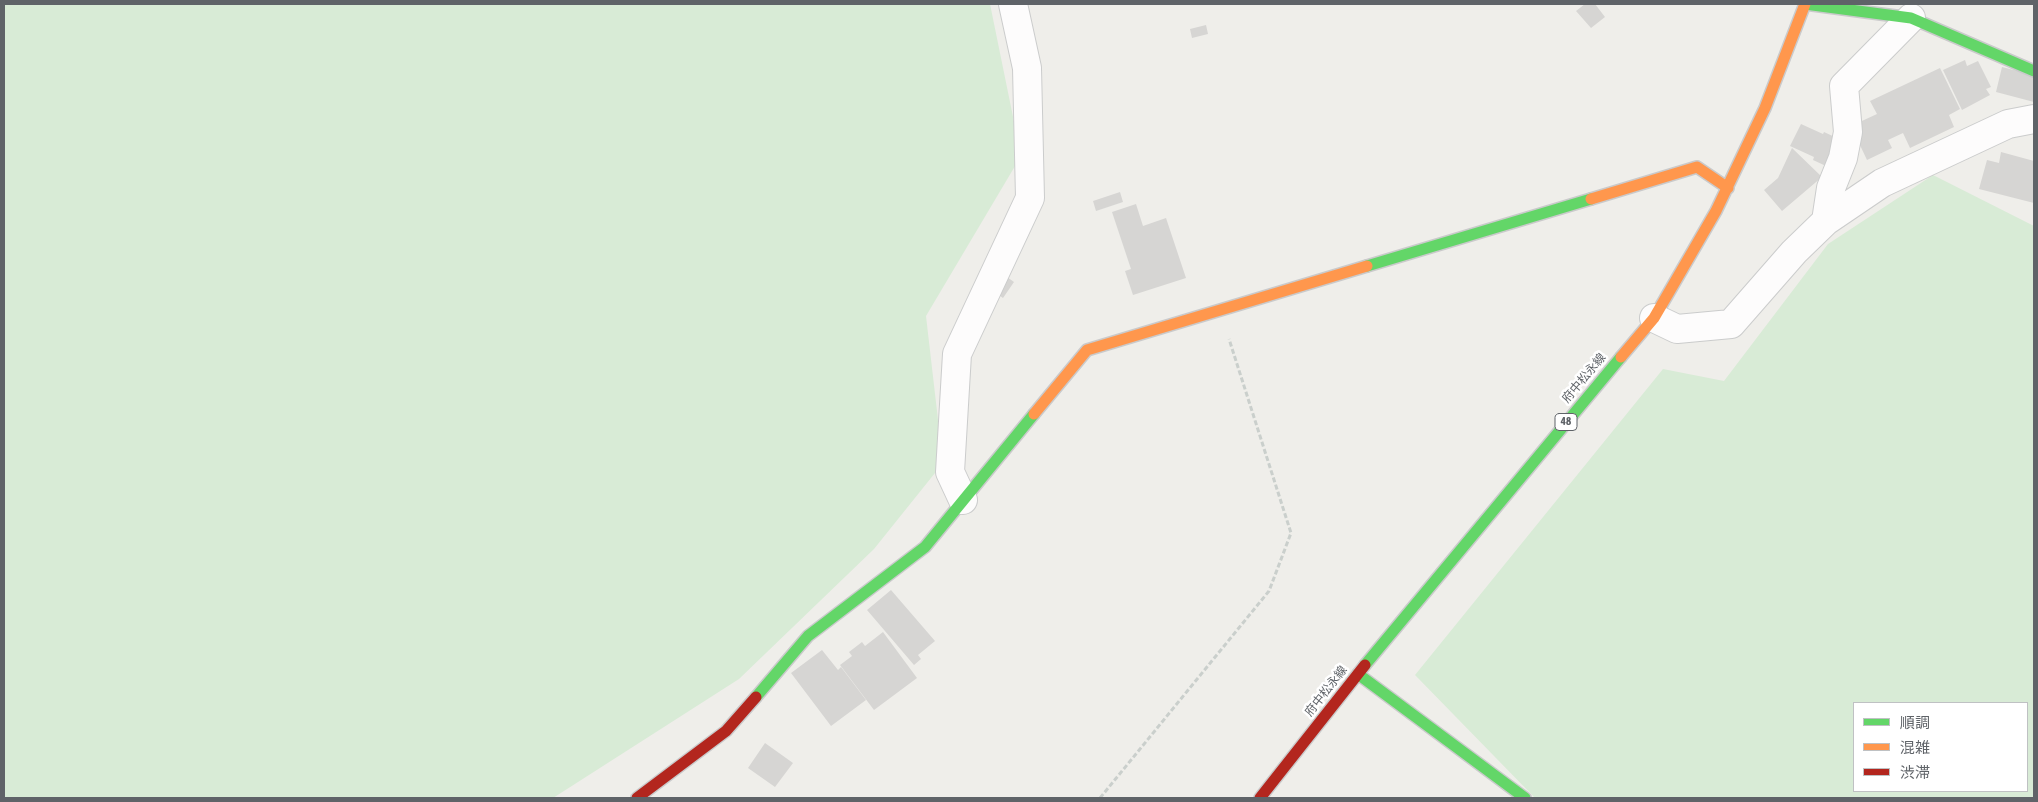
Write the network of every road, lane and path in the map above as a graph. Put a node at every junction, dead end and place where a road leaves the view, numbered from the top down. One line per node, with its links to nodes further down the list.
1 (1013, 4): 10 (street)
2 (1805, 4): 3 (street); 6 (street, 府中松永線 / 48)
3 (1911, 18): 4 (street); 7 (street)
4 (2034, 70)
5 (2034, 119): 7 (street)
6 (1728, 188): 8 (street); 9 (street, 府中松永線 / 48)
7 (1826, 222): 9 (street)
8 (1219, 310): 10 (street); 13 (path)
9 (1654, 318): 11 (street, 府中松永線 / 48)
10 (963, 500): 12 (street)
11 (1358, 674): 14 (street, 府中松永線 / 48); 15 (street)
12 (637, 798)
13 (1100, 798)
14 (1260, 798)
15 (1526, 798)

